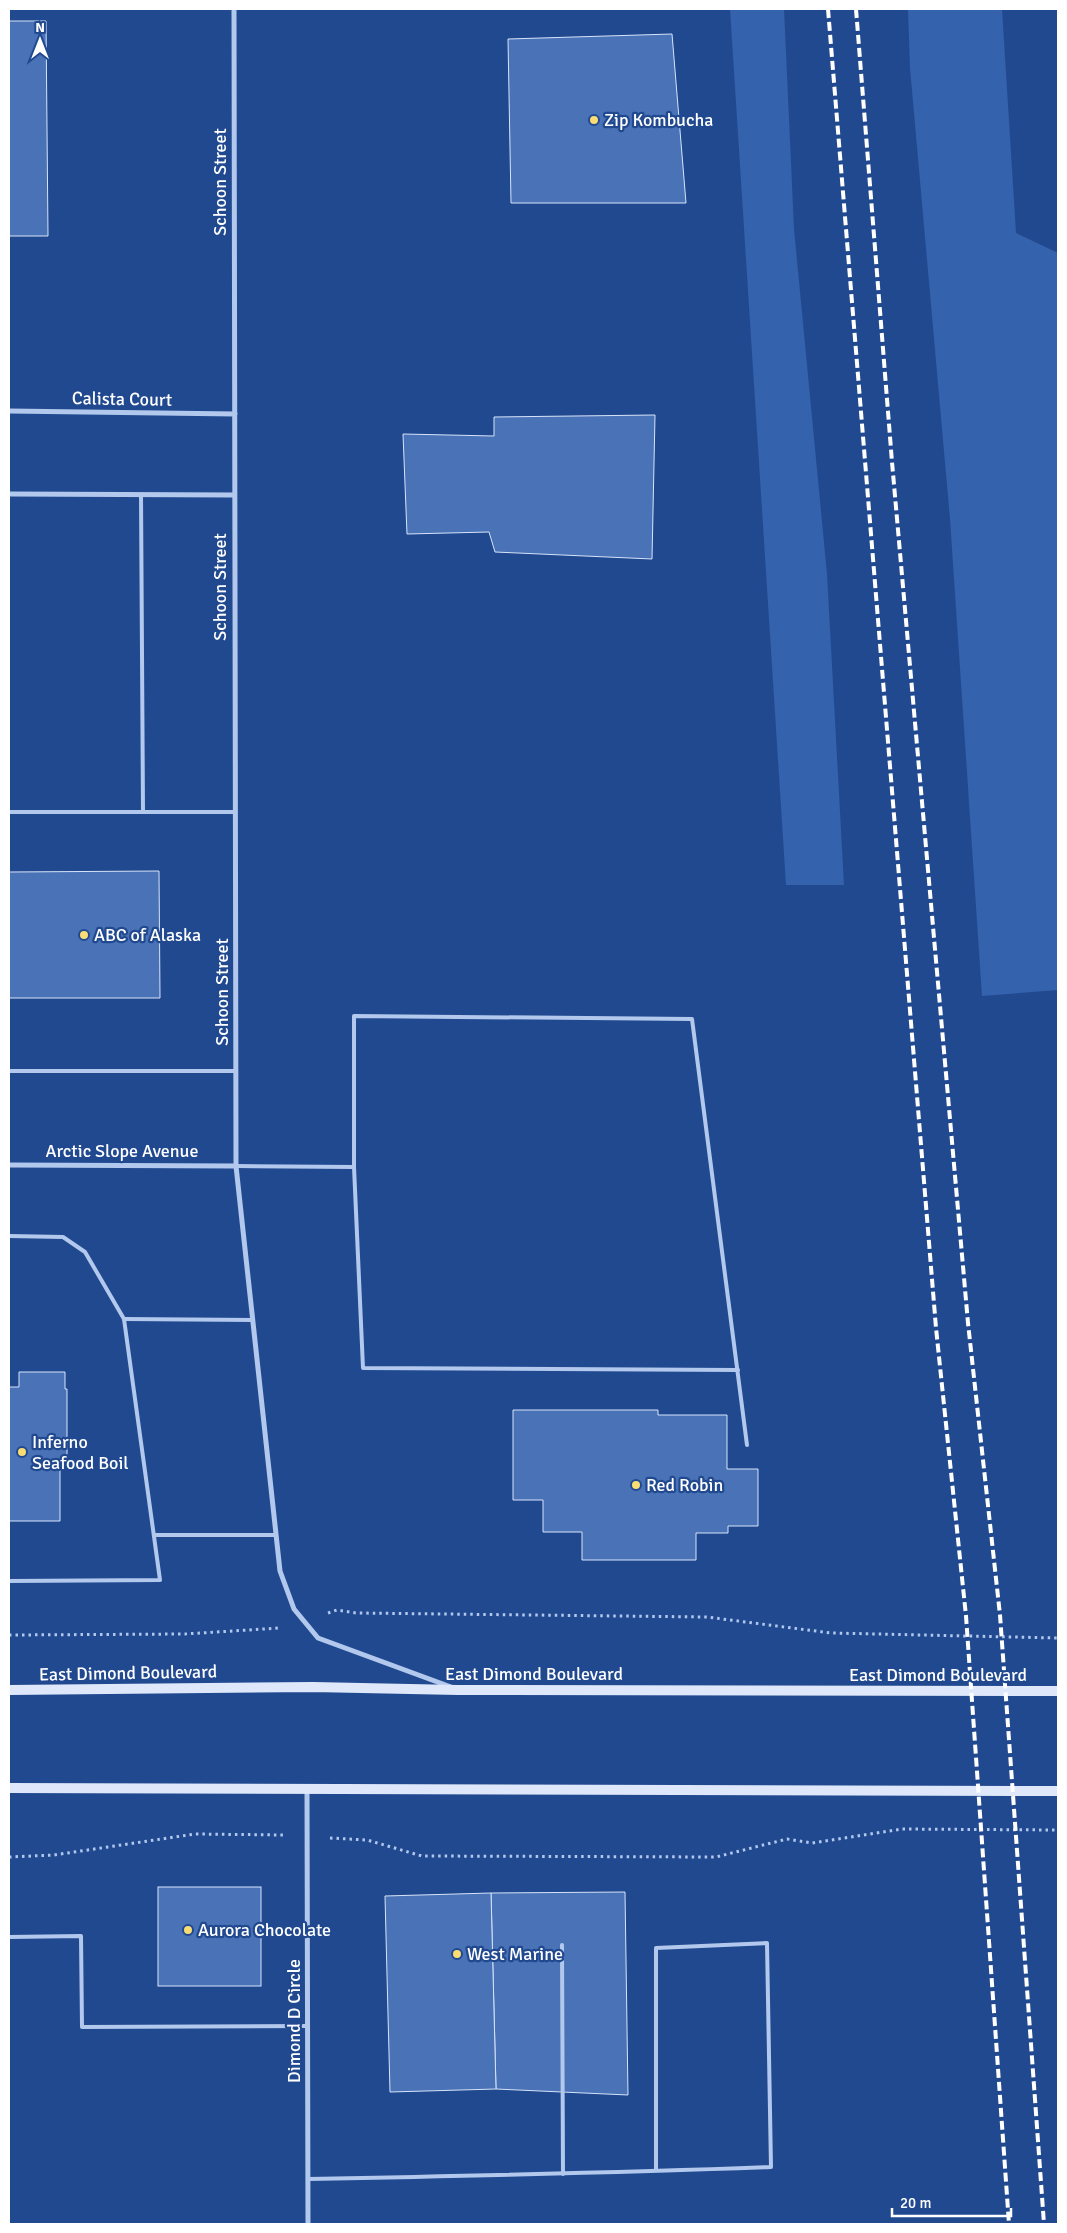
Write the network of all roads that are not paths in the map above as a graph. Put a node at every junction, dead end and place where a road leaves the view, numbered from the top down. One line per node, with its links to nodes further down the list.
1 (234, 9): 3 (street, Schoon Street)
2 (9, 411): 3 (street, Calista Court)
3 (235, 414): 6 (street, Schoon Street)
4 (9, 494): 5 (street)
5 (141, 494): 6 (street); 8 (lane)
6 (234, 495): 9 (street, Schoon Street)
7 (9, 812): 8 (lane)
8 (143, 812): 9 (lane)
9 (235, 812): 11 (street, Schoon Street)
10 (9, 1071): 11 (lane)
11 (236, 1071): 13 (street, Schoon Street)
12 (9, 1165): 13 (street, Arctic Slope Avenue)
13 (236, 1166): 14 (lane); 17 (street, Schoon Street)
14 (354, 1167): 18 (lane); 18 (lane)
15 (9, 1236): 16 (lane)
16 (124, 1319): 17 (lane); 20 (lane)
17 (253, 1320): 21 (street, Schoon Street)
18 (738, 1370): 19 (lane)
19 (747, 1445)
20 (154, 1535): 21 (lane); 22 (lane)
21 (276, 1535): 24 (street, Schoon Street)
22 (9, 1581)
23 (9, 1690): 24 (main road, East Dimond Boulevard)
24 (458, 1690): 25 (main road, East Dimond Boulevard)
25 (1058, 1691)
26 (9, 1788): 27 (main road)
27 (307, 1788): 28 (main road); 31 (street, Dimond D Circle)
28 (1058, 1791)
29 (9, 1937): 31 (lane)
30 (562, 1945): 33 (lane)
31 (308, 2026): 34 (street, Dimond D Circle)
32 (656, 2171): 32 (lane); 33 (lane)
33 (563, 2174): 34 (lane)
34 (308, 2179): 35 (street, Dimond D Circle)
35 (308, 2224)

